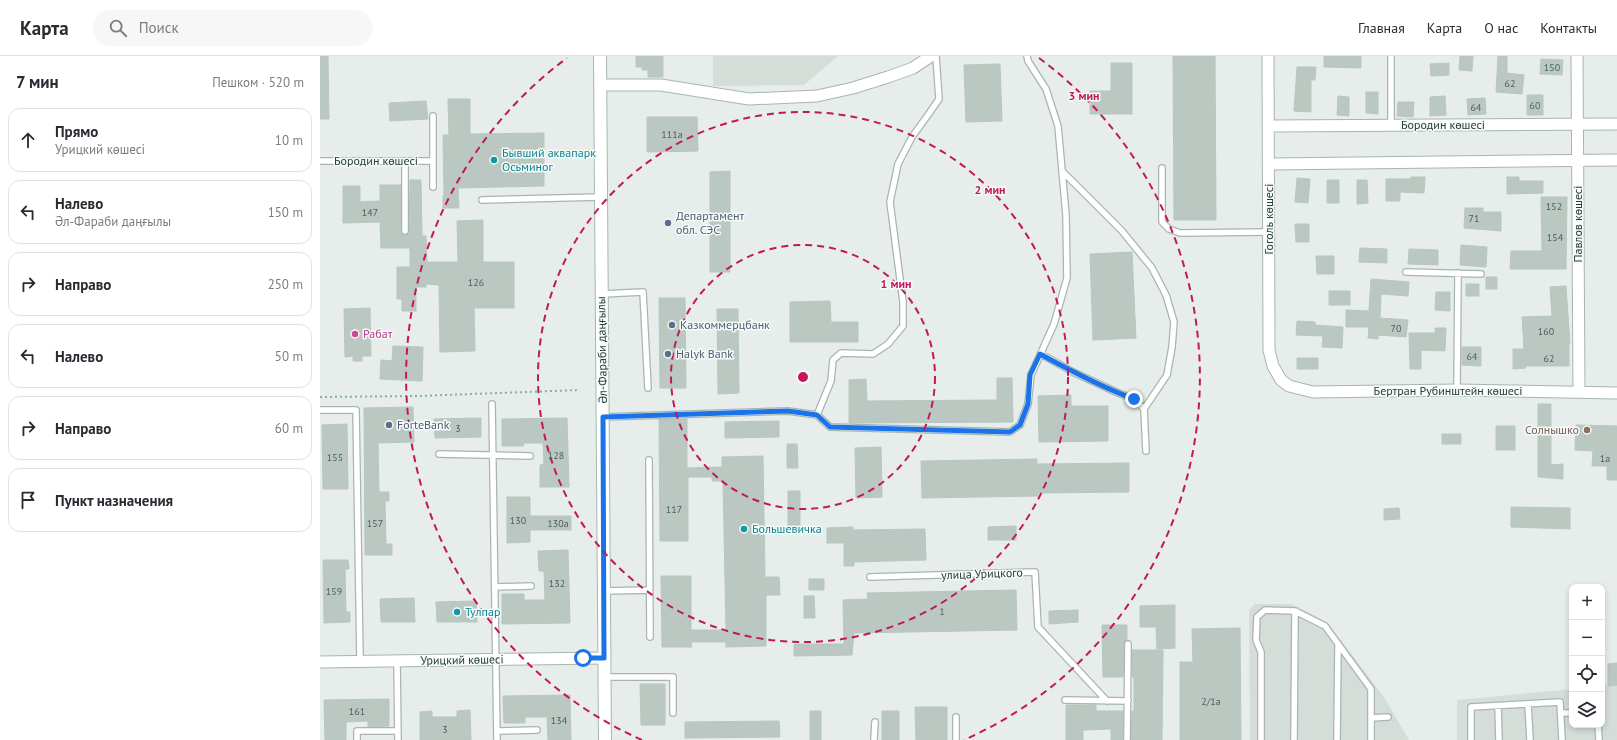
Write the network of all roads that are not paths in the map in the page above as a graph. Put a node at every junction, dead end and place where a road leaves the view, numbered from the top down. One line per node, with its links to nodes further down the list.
1 (600, 56): 8 (main road, Әл-Фараби даңғылы)
2 (931, 56): 8 (street)
3 (936, 56): 40 (lane)
4 (1027, 56): 21 (lane)
5 (1268, 56): 13 (street, Гоголь көшесі)
6 (1391, 56): 12 (lane)
7 (1577, 56): 10 (street, Павлов көшесі)
8 (601, 85): 23 (main road, Әл-Фараби даңғылы)
9 (433, 116): 17 (lane)
10 (1578, 124): 11 (street, Бородин көшесі); 12 (street, Бородин көшесі); 18 (street, Павлов көшесі)
11 (1617, 124)
12 (1391, 125): 13 (street, Бородин көшесі)
13 (1268, 126): 19 (street, Гоголь көшесі)
14 (1617, 160): 18 (street)
15 (320, 161): 16 (lane, Бородин көшесі)
16 (405, 161): 17 (lane, Бородин көшесі); 25 (lane)
17 (432, 161): 22 (lane)
18 (1578, 161): 19 (street); 35 (street, Павлов көшесі)
19 (1269, 164): 26 (street, Гоголь көшесі)
20 (1162, 168): 26 (lane)
21 (1063, 172): 31 (lane); 38 (lane)
22 (433, 187)
23 (601, 197): 24 (lane); 30 (main road, Әл-Фараби даңғылы)
24 (482, 200)
25 (405, 231)
26 (1269, 232): 32 (street, Гоголь көшесі)
27 (1406, 272): 28 (lane)
28 (1458, 273): 29 (lane); 34 (lane)
29 (1481, 274)
30 (602, 294): 33 (lane); 41 (main road, Әл-Фараби даңғылы)
31 (1040, 354): 38 (lane); 40 (lane)
32 (1281, 380): 34 (street, Бертран Рубинштейн көшесі)
33 (648, 388)
34 (1457, 390): 35 (street, Бертран Рубинштейн көшесі)
35 (1579, 392): 36 (street, Бертран Рубинштейн көшесі)
36 (1617, 393)
37 (492, 404): 44 (lane)
38 (1144, 409): 42 (lane)
39 (320, 410): 58 (lane)
40 (817, 415): 41 (lane)
41 (603, 417): 51 (main road, Әл-Фараби даңғылы)
42 (1146, 451)
43 (439, 454): 44 (lane)
44 (494, 455): 45 (lane); 49 (lane)
45 (530, 456)
46 (649, 460): 50 (lane)
47 (870, 577): 63 (lane, улица Урицкого)
48 (531, 586): 49 (lane)
49 (495, 587): 57 (lane)
50 (650, 590): 51 (lane); 53 (lane)
51 (605, 591): 56 (main road, Әл-Фараби даңғылы)
52 (1294, 612): 55 (lane); 85 (lane); 86 (lane)
53 (650, 637)
54 (1128, 644): 64 (lane)
55 (1338, 644): 72 (lane); 87 (lane)
56 (604, 658): 57 (street, Урицкий көшесі); 61 (main road, Әл-Фараби даңғылы)
57 (496, 659): 59 (street, Урицкий көшесі); 76 (lane)
58 (360, 661): 59 (street, Урицкий көшесі); 60 (street, Урицкий көшесі)
59 (397, 661): 75 (lane)
60 (320, 662)
61 (604, 677): 67 (lane); 81 (main road, Әл-Фараби даңғылы)
62 (1066, 700): 63 (lane)
63 (1107, 701): 64 (lane)
64 (1128, 701): 84 (lane)
65 (1528, 704): 66 (lane); 68 (lane); 91 (lane)
66 (1498, 706): 89 (lane); 90 (lane)
67 (673, 712)
68 (1561, 713): 69 (lane); 92 (lane)
69 (1569, 713)
70 (956, 717): 83 (lane)
71 (1388, 717): 72 (lane)
72 (1371, 718): 88 (lane)
73 (875, 722): 82 (lane)
74 (1598, 728): 93 (lane)
75 (398, 730): 78 (lane); 79 (lane)
76 (497, 730): 77 (lane); 80 (lane)
77 (537, 730)
78 (357, 740)
79 (398, 740)
80 (497, 740)
81 (605, 740)
82 (874, 740)
83 (956, 740)
84 (1127, 740)
85 (1261, 740)
86 (1294, 740)
87 (1337, 740)
88 (1371, 740)
89 (1471, 740)
90 (1499, 740)
91 (1530, 740)
92 (1562, 740)
93 (1599, 740)

